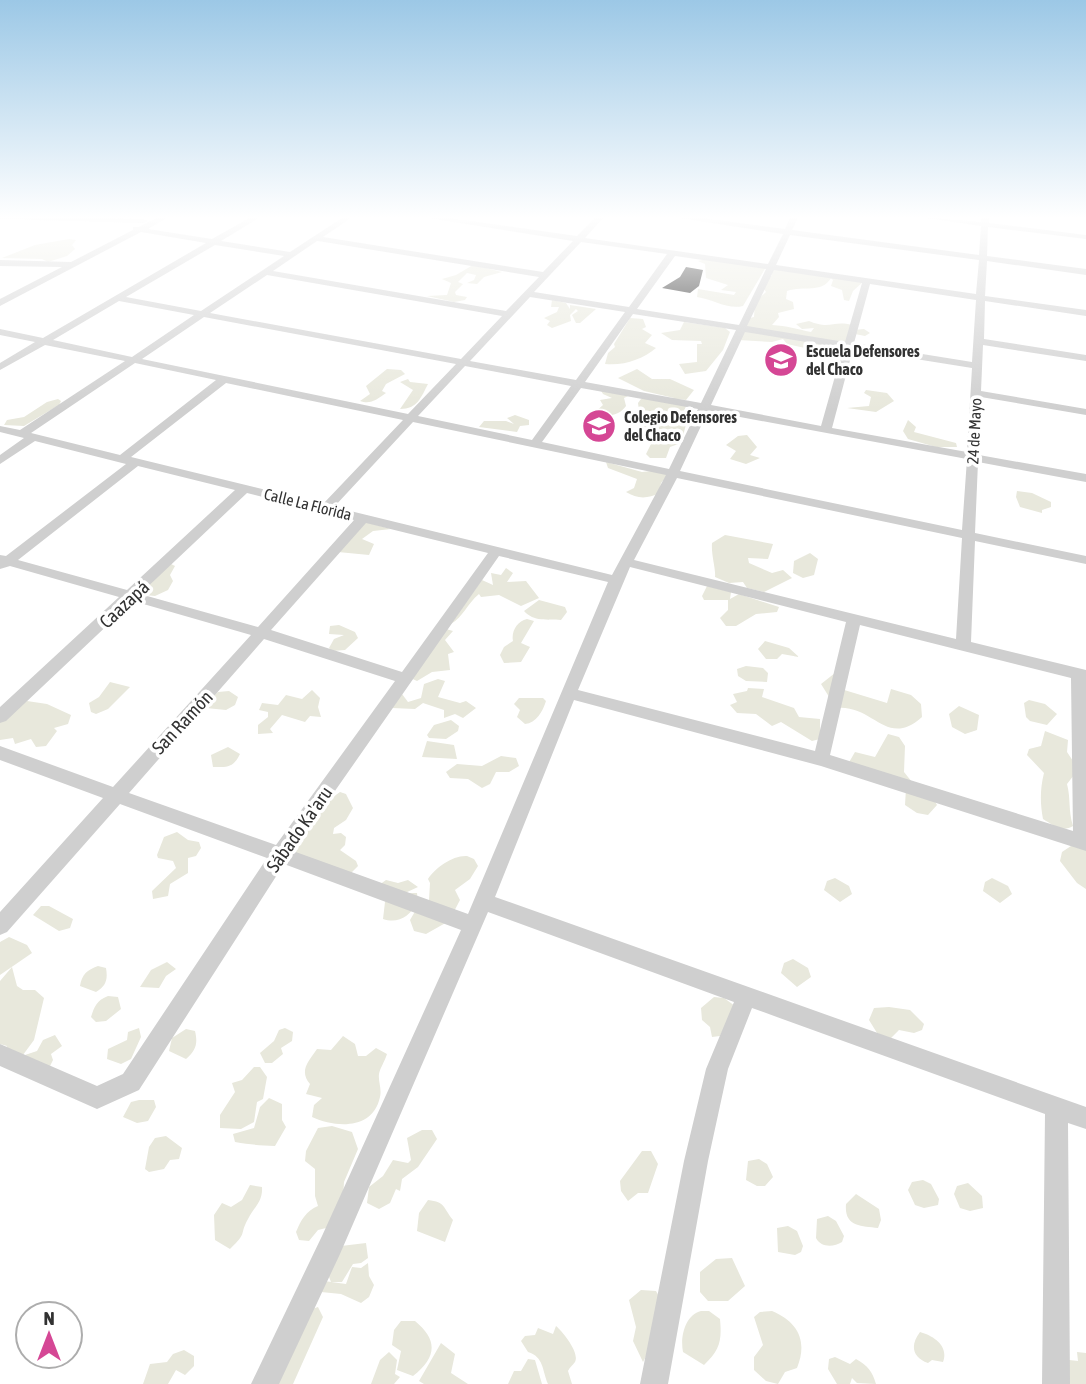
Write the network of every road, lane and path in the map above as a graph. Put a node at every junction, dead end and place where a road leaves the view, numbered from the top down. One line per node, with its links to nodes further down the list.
1 (867, 280): 25 (street)
2 (29, 281): 13 (street)
3 (44, 281): 16 (street)
4 (145, 281): 15 (street)
5 (253, 281): 18 (street)
6 (315, 281): 20 (street)
7 (541, 281): 12 (street)
8 (653, 281): 17 (street)
9 (764, 281): 21 (street)
10 (871, 281): 14 (street)
11 (983, 281): 14 (street, 24 de Mayo)
12 (529, 294): 17 (street); 20 (street)
13 (0, 296)
14 (981, 297): 19 (street); 23 (street, 24 de Mayo)
15 (115, 298): 18 (street); 24 (street)
16 (0, 303)
17 (632, 310): 21 (street); 32 (street)
18 (202, 313): 27 (street); 28 (street)
19 (1086, 313)
20 (506, 314): 28 (street)
21 (743, 328): 25 (street); 34 (street)
22 (0, 332): 24 (street)
23 (978, 341): 26 (street); 29 (street, 24 de Mayo)
24 (43, 342): 27 (street); 30 (street)
25 (851, 346): 29 (street); 38 (street)
26 (1086, 358)
27 (133, 361): 31 (street); 39 (street)
28 (461, 363): 32 (street); 36 (street)
29 (977, 366): 33 (street, 24 de Mayo)
30 (0, 367)
31 (223, 380): 36 (street); 42 (street)
32 (579, 384): 34 (street); 40 (street)
33 (975, 393): 35 (street); 41 (street, 24 de Mayo)
34 (705, 407): 38 (street); 44 (street)
35 (1086, 412)
36 (409, 418): 40 (street); 47 (street)
37 (0, 429): 39 (street, Calle La Florida)
38 (826, 429): 41 (street)
39 (28, 436): 42 (street, Calle La Florida); 43 (street)
40 (535, 444): 44 (street)
41 (972, 457): 45 (street); 49 (street, 24 de Mayo)
42 (130, 459): 46 (street, Calle La Florida); 52 (street)
43 (0, 460)
44 (673, 473): 49 (street); 53 (street)
45 (1086, 478)
46 (245, 488): 47 (street, Calle La Florida); 55 (street, Caazapá)
47 (326, 508): 48 (street, Calle La Florida)
48 (364, 517): 50 (street, Calle La Florida); 57 (street, San Ramón)
49 (968, 535): 51 (street); 58 (street, 24 de Mayo)
50 (496, 551): 54 (street, Calle La Florida); 60 (street, Sábado Ka'aru)
51 (1086, 559)
52 (3, 562): 55 (street)
53 (625, 562): 54 (street); 56 (street)
54 (616, 580): 61 (street)
55 (133, 596): 57 (street); 62 (street, Caazapá)
56 (854, 620): 58 (street); 64 (street)
57 (263, 633): 60 (street); 65 (street, San Ramón)
58 (963, 647): 59 (street)
59 (1083, 675): 66 (street)
60 (406, 679): 67 (street, Sábado Ka'aru)
61 (568, 693): 64 (street); 68 (street)
62 (0, 717)
63 (0, 753): 65 (street)
64 (821, 759): 66 (street)
65 (114, 795): 67 (street); 70 (street, San Ramón)
66 (1084, 842)
67 (280, 855): 69 (street); 72 (street, Sábado Ka'aru)
68 (483, 902): 69 (street); 71 (street)
69 (473, 925): 75 (street)
70 (0, 926)
71 (746, 997): 73 (street); 76 (street)
72 (0, 1055)
73 (1056, 1107): 74 (street); 77 (street)
74 (1086, 1118)
75 (265, 1384)
76 (654, 1384)
77 (1056, 1384)

